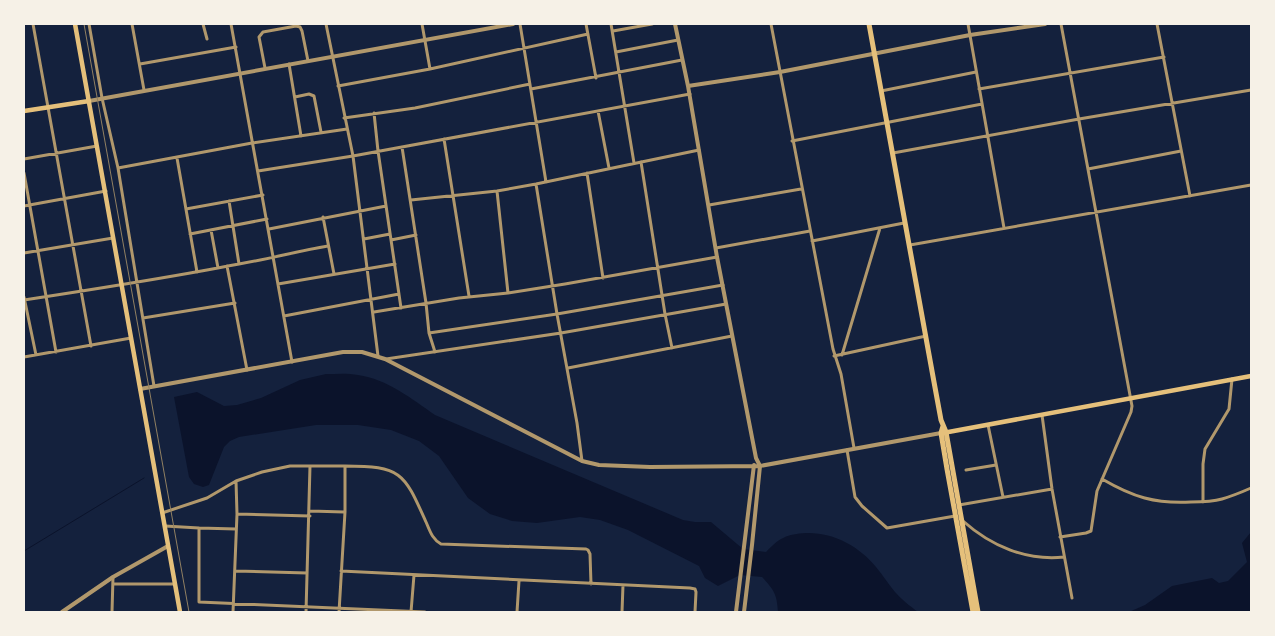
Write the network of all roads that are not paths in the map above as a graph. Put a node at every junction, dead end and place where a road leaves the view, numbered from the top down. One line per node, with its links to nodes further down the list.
1 (33, 24): 60 (street)
2 (75, 24): 56 (main road)
3 (89, 24): 55 (street)
4 (132, 24): 35 (street)
5 (204, 24): 24 (street)
6 (232, 24): 27 (street)
7 (326, 24): 31 (street)
8 (422, 24): 25 (street)
9 (512, 24): 25 (street)
10 (520, 24): 28 (street)
11 (586, 24): 22 (street)
12 (611, 24): 21 (street)
13 (652, 24): 21 (street)
14 (675, 24): 26 (street)
15 (770, 24): 40 (street)
16 (869, 24): 30 (highway)
17 (968, 24): 23 (street)
18 (1045, 24): 23 (street)
19 (1061, 24): 43 (street)
20 (1158, 24): 32 (street)
21 (612, 31): 29 (street)
22 (588, 34): 28 (street); 44 (street)
23 (970, 35): 30 (street); 41 (street)
24 (207, 39)
25 (425, 40): 31 (street); 38 (street)
26 (678, 40): 29 (street); 33 (street)
27 (236, 46): 35 (street); 39 (street)
28 (524, 49): 38 (street); 45 (street)
29 (616, 52): 42 (street)
30 (874, 55): 40 (street); 52 (highway)
31 (332, 56): 34 (street); 46 (street)
32 (1164, 57): 43 (street); 58 (street)
33 (682, 60): 42 (street); 47 (street)
34 (308, 61): 36 (street); 37 (street)
35 (140, 64): 50 (street)
36 (289, 64): 37 (street); 54 (street)
37 (265, 68): 39 (street)
38 (430, 69): 46 (street)
39 (240, 72): 50 (street); 74 (street)
40 (780, 72): 47 (street); 73 (street)
41 (976, 72): 49 (street); 52 (street)
42 (619, 73): 44 (street); 59 (street)
43 (1071, 73): 49 (street); 65 (street)
44 (596, 78): 48 (street)
45 (530, 84): 48 (street); 63 (street)
46 (338, 86): 64 (street)
47 (688, 86): 53 (street)
48 (531, 89): 66 (street)
49 (979, 89): 57 (street)
50 (144, 90): 55 (street)
51 (1251, 90): 58 (street)
52 (881, 91): 67 (highway)
53 (690, 94): 59 (street); 77 (street)
54 (295, 97): 69 (street); 70 (street)
55 (102, 98): 56 (street); 87 (street)
56 (90, 101): 60 (main road); 75 (main road)
57 (982, 104): 67 (street); 71 (street)
58 (1172, 104): 65 (street); 78 (street)
59 (624, 106): 62 (street); 86 (street)
60 (48, 107): 61 (main road); 81 (street)
61 (24, 111)
62 (598, 111): 66 (street); 88 (street)
63 (374, 113): 64 (street); 79 (street)
64 (344, 118): 68 (street)
65 (1079, 119): 71 (street); 89 (street)
66 (536, 122): 72 (street); 93 (street)
67 (887, 122): 73 (street); 80 (highway)
68 (347, 129): 69 (street); 82 (street)
69 (321, 133): 70 (street)
70 (301, 136): 74 (street)
71 (988, 136): 80 (street); 117 (street)
72 (444, 139): 76 (street); 100 (street)
73 (792, 141): 96 (street)
74 (252, 143): 83 (street); 90 (street)
75 (98, 146): 81 (street); 98 (main road)
76 (402, 147): 79 (street); 103 (street)
77 (699, 150): 85 (street); 106 (street)
78 (1181, 151): 89 (street); 101 (street)
79 (378, 152): 82 (street); 108 (street)
80 (893, 153): 114 (highway)
81 (56, 154): 84 (street); 102 (street)
82 (353, 156): 90 (street); 110 (street)
83 (177, 158): 87 (street); 109 (street)
84 (24, 159)
85 (641, 162): 86 (street); 141 (street)
86 (634, 163): 88 (street)
87 (118, 168): 145 (street)
88 (609, 168): 92 (street)
89 (1088, 169): 111 (street)
90 (258, 171): 99 (street)
91 (24, 173): 105 (street)
92 (586, 173): 93 (street); 144 (street)
93 (546, 182): 94 (street)
94 (536, 184): 97 (street); 149 (street)
95 (1251, 184): 101 (street)
96 (802, 189): 106 (street); 120 (street)
97 (497, 190): 100 (street); 151 (street)
98 (106, 191): 102 (street); 124 (main road)
99 (263, 195): 104 (street); 113 (street)
100 (453, 196): 103 (street); 154 (street)
101 (1190, 196): 111 (street)
102 (65, 199): 105 (street); 128 (street)
103 (411, 200): 123 (street)
104 (228, 201): 109 (street); 115 (street)
105 (30, 205): 107 (street); 132 (street)
106 (709, 205): 131 (street)
107 (24, 206)
108 (386, 206): 110 (street); 122 (street)
109 (186, 209): 121 (street)
110 (361, 210): 112 (street); 125 (street)
111 (1096, 211): 117 (street); 189 (street)
112 (323, 217): 118 (street); 130 (street)
113 (267, 219): 115 (street); 118 (street)
114 (904, 223): 116 (street); 129 (highway)
115 (233, 226): 119 (street); 136 (street)
116 (880, 228): 127 (street); 177 (street)
117 (1004, 228): 129 (street)
118 (269, 229): 134 (street)
119 (211, 230): 121 (street); 139 (street)
120 (810, 231): 127 (street); 131 (street)
121 (190, 234): 142 (street)
122 (390, 234): 125 (street); 126 (street)
123 (416, 235): 126 (street); 159 (street)
124 (114, 238): 128 (street); 146 (main road)
125 (364, 239): 140 (street)
126 (391, 240): 137 (street)
127 (812, 241): 179 (street)
128 (73, 245): 132 (street); 150 (street)
129 (909, 245): 170 (highway)
130 (328, 246): 134 (street); 143 (street)
131 (716, 248): 135 (street)
132 (38, 251): 133 (street); 153 (street)
133 (24, 253)
134 (273, 256): 136 (street); 147 (street)
135 (717, 257): 141 (street); 148 (street)
136 (240, 264): 138 (street)
137 (394, 264): 140 (street); 152 (street)
138 (227, 266): 139 (street); 158 (street)
139 (218, 268): 142 (street)
140 (367, 268): 143 (street); 157 (street)
141 (657, 268): 144 (street); 155 (street)
142 (197, 272): 145 (street)
143 (334, 274): 147 (street)
144 (603, 278): 149 (street)
145 (137, 282): 146 (street); 166 (street)
146 (122, 284): 150 (street); 171 (main road)
147 (278, 284): 165 (street)
148 (723, 285): 155 (street); 160 (street)
149 (553, 286): 151 (street); 163 (street)
150 (81, 291): 153 (street); 172 (street)
151 (508, 293): 154 (street)
152 (399, 294): 157 (street); 161 (street)
153 (46, 296): 156 (street); 174 (street)
154 (468, 296): 159 (street)
155 (662, 297): 163 (street); 164 (street)
156 (24, 299): 176 (street)
157 (372, 300): 162 (street); 165 (street)
158 (235, 302): 166 (street); 184 (street)
159 (426, 303): 161 (street); 167 (street)
160 (726, 304): 164 (street); 169 (street)
161 (401, 308): 162 (street)
162 (374, 312): 178 (street)
163 (557, 314): 167 (street); 168 (street)
164 (665, 314): 168 (street); 173 (street)
165 (284, 316): 182 (street)
166 (143, 318): 187 (street)
167 (429, 333): 175 (street)
168 (561, 333): 175 (street); 183 (street)
169 (732, 336): 173 (street); 195 (street)
170 (926, 336): 177 (street); 192 (highway)
171 (132, 338): 172 (street); 188 (main road)
172 (91, 346): 174 (street)
173 (672, 348): 183 (street)
174 (56, 352): 176 (street)
175 (435, 352): 181 (street)
176 (36, 355): 180 (street)
177 (842, 355): 179 (street)
178 (378, 356): 181 (street); 182 (street)
179 (834, 356): 193 (street)
180 (24, 357)
181 (385, 359): 196 (street)
182 (292, 362): 184 (street)
183 (568, 368): 196 (street)
184 (247, 370): 187 (street)
185 (1251, 376): 186 (main road)
186 (1232, 379): 189 (main road); 208 (street)
187 (154, 386): 188 (street)
188 (140, 389): 212 (main road)
189 (1131, 399): 190 (main road); 203 (street)
190 (1042, 415): 191 (main road); 206 (street)
191 (988, 425): 192 (main road); 197 (street)
192 (944, 433): 193 (street); 209 (highway); 215 (highway)
193 (854, 448): 194 (street)
194 (847, 450): 201 (street); 215 (street)
195 (756, 458): 200 (street); 201 (street)
196 (582, 461): 200 (street)
197 (996, 465): 202 (street); 207 (street)
198 (310, 466): 199 (street); 204 (street); 210 (street)
199 (345, 466): 211 (street); 232 (street)
200 (754, 466): 201 (street); 247 (street)
201 (760, 466): 248 (street)
202 (966, 470)
203 (1102, 479): 208 (street); 220 (street)
204 (236, 481): 212 (street); 213 (street)
205 (1251, 488): 208 (street)
206 (1052, 489): 207 (street); 220 (street)
207 (1002, 498): 209 (street)
208 (1203, 502)
209 (959, 505): 216 (highway)
210 (310, 512): 211 (street); 214 (street)
211 (345, 512): 225 (street)
212 (162, 514): 217 (main road)
213 (237, 514): 214 (street); 219 (street)
214 (310, 516): 226 (street)
215 (955, 516): 223 (highway)
216 (962, 520): 222 (street); 223 (highway)
217 (164, 526): 218 (street); 221 (main road)
218 (199, 528): 219 (street); 235 (street)
219 (236, 529): 224 (street)
220 (1060, 537): 222 (street)
221 (168, 546): 228 (street); 231 (main road)
222 (1064, 557): 234 (street)
223 (967, 566): 249 (highway); 250 (highway)
224 (235, 571): 226 (street); 235 (street)
225 (341, 571): 227 (street); 237 (street)
226 (307, 573): 236 (street)
227 (414, 575): 229 (street); 242 (street)
228 (113, 577): 230 (street); 238 (street)
229 (518, 581): 232 (street); 244 (street)
230 (113, 584): 231 (street); 239 (street)
231 (175, 584): 240 (main road)
232 (591, 584): 233 (street)
233 (623, 585): 245 (street); 246 (street)
234 (1072, 598)
235 (234, 604): 236 (street); 241 (street)
236 (306, 610): 237 (street)
237 (339, 610): 242 (street)
238 (62, 612)
239 (112, 612)
240 (180, 612)
241 (233, 612)
242 (411, 612): 243 (street)
243 (425, 612)
244 (517, 612)
245 (622, 612)
246 (695, 612)
247 (736, 612)
248 (744, 612)
249 (972, 612)
250 (978, 612)

